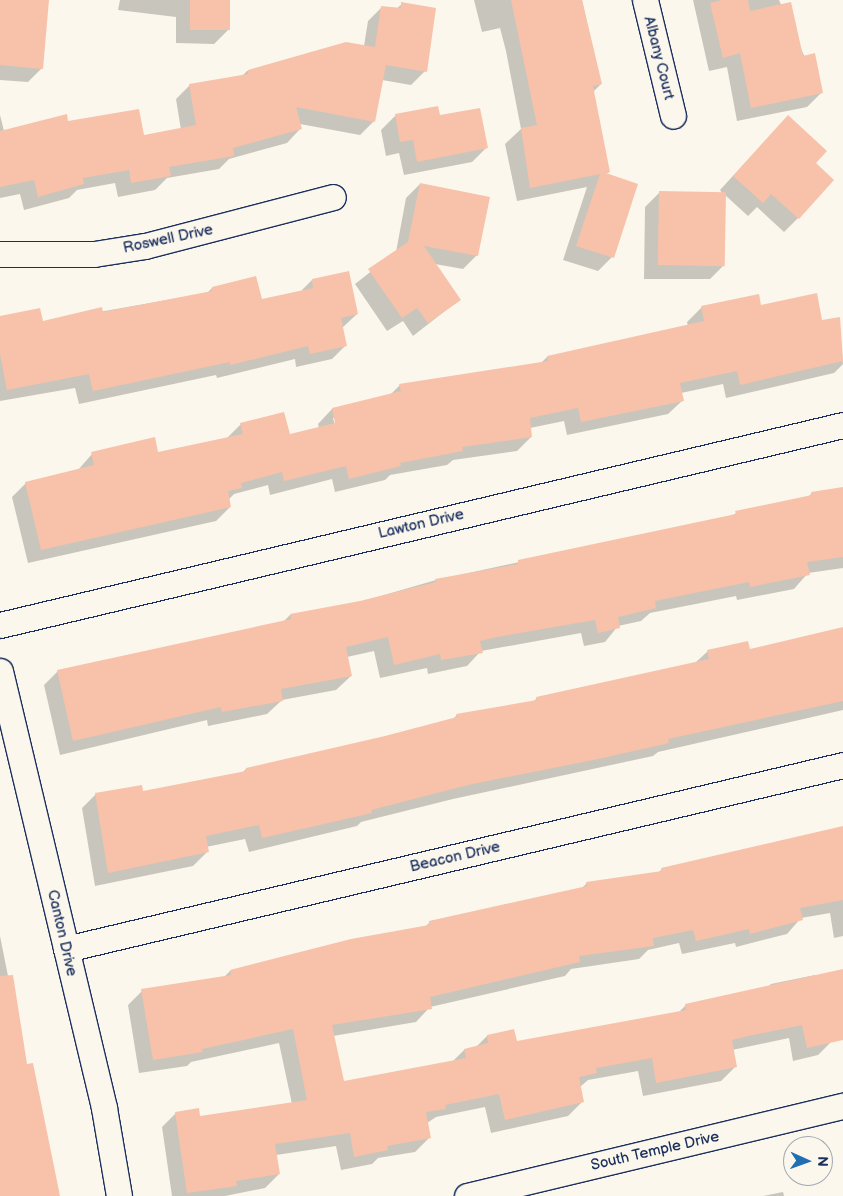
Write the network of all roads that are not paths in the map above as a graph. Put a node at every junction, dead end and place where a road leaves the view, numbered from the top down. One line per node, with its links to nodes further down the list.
1 (644, 0): 2 (street, Albany Court)
2 (673, 116)
3 (333, 197): 4 (street, Roswell Drive)
4 (0, 254)
5 (843, 425): 6 (street, Lawton Drive)
6 (0, 625)
7 (0, 671): 9 (street, Canton Drive)
8 (843, 765): 9 (street, Beacon Drive)
9 (66, 949): 11 (street, Canton Drive)
10 (843, 1106): 12 (street, South Temple Drive)
11 (119, 1196)
12 (467, 1196)

